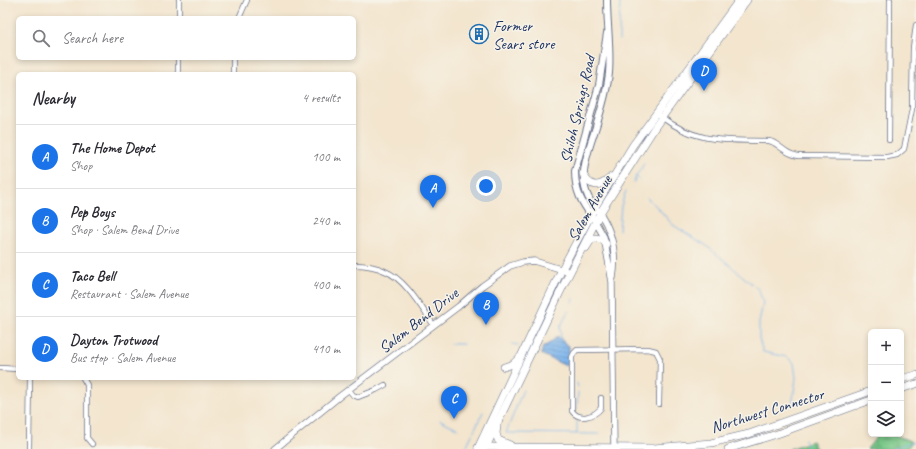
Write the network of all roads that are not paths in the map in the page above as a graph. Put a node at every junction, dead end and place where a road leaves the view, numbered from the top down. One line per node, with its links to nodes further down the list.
1 (179, 0): 7 (street)
2 (247, 0): 8 (street)
3 (607, 0): 10 (main road, Shiloh Springs Road)
4 (740, 0): 11 (main road); 16 (main road, Salem Avenue)
5 (748, 0): 11 (main road, Salem Avenue)
6 (890, 0): 17 (street)
7 (178, 16)
8 (240, 16)
9 (916, 25): 16 (street)
10 (608, 30): 19 (main road, Shiloh Springs Road); 21 (main road, Shiloh Springs Road)
11 (720, 37): 16 (main road, Salem Avenue)
12 (178, 60): 14 (street)
13 (233, 60): 15 (street)
14 (178, 72)
15 (233, 72)
16 (659, 116): 18 (main road, Salem Avenue); 20 (main road, Salem Avenue)
17 (889, 140)
18 (618, 169): 19 (main road); 20 (main road, Salem Avenue)
19 (583, 174): 20 (main road, Shiloh Springs Road)
20 (597, 210): 21 (main road, Salem Avenue); 22 (main road, Salem Avenue); 28 (street, Shiloh Springs Road)
21 (591, 215): 22 (main road, Shiloh Springs Road); 26 (main road, Salem Avenue)
22 (595, 221): 23 (street, Shiloh Springs Road); 24 (main road, Salem Avenue)
23 (606, 244): 24 (main road); 28 (street, Shiloh Springs Road)
24 (577, 257): 27 (main road, Salem Avenue)
25 (356, 265): 29 (street)
26 (562, 270): 27 (street, Salem Bend Drive); 29 (street, Salem Bend Drive); 31 (main road, Salem Avenue)
27 (570, 272): 47 (main road, Salem Avenue)
28 (612, 282): 30 (street, Shiloh Springs Road)
29 (433, 324): 42 (street, Salem Bend Drive)
30 (613, 350): 44 (street); 46 (street); 50 (street, Shiloh Springs Road)
31 (523, 354): 32 (main road); 53 (main road, Salem Avenue)
32 (504, 367)
33 (0, 368): 34 (street)
34 (16, 369)
35 (916, 375): 36 (main road)
36 (904, 378)
37 (30, 380): 51 (street)
38 (84, 380): 48 (street)
39 (916, 384): 41 (main road)
40 (385, 385): 42 (street)
41 (904, 388)
42 (349, 390): 52 (street, Salem Bend Drive)
43 (868, 392): 50 (main road, Northwest Connector)
44 (601, 398)
45 (868, 401): 54 (main road, Northwest Connector)
46 (659, 404)
47 (496, 427): 49 (main road); 53 (main road, Salem Avenue)
48 (92, 444)
49 (520, 448): 50 (main road, Northwest Connector); 53 (main road, Northwest Connector)
50 (614, 448)
51 (29, 449)
52 (275, 449)
53 (481, 449)
54 (728, 449)

